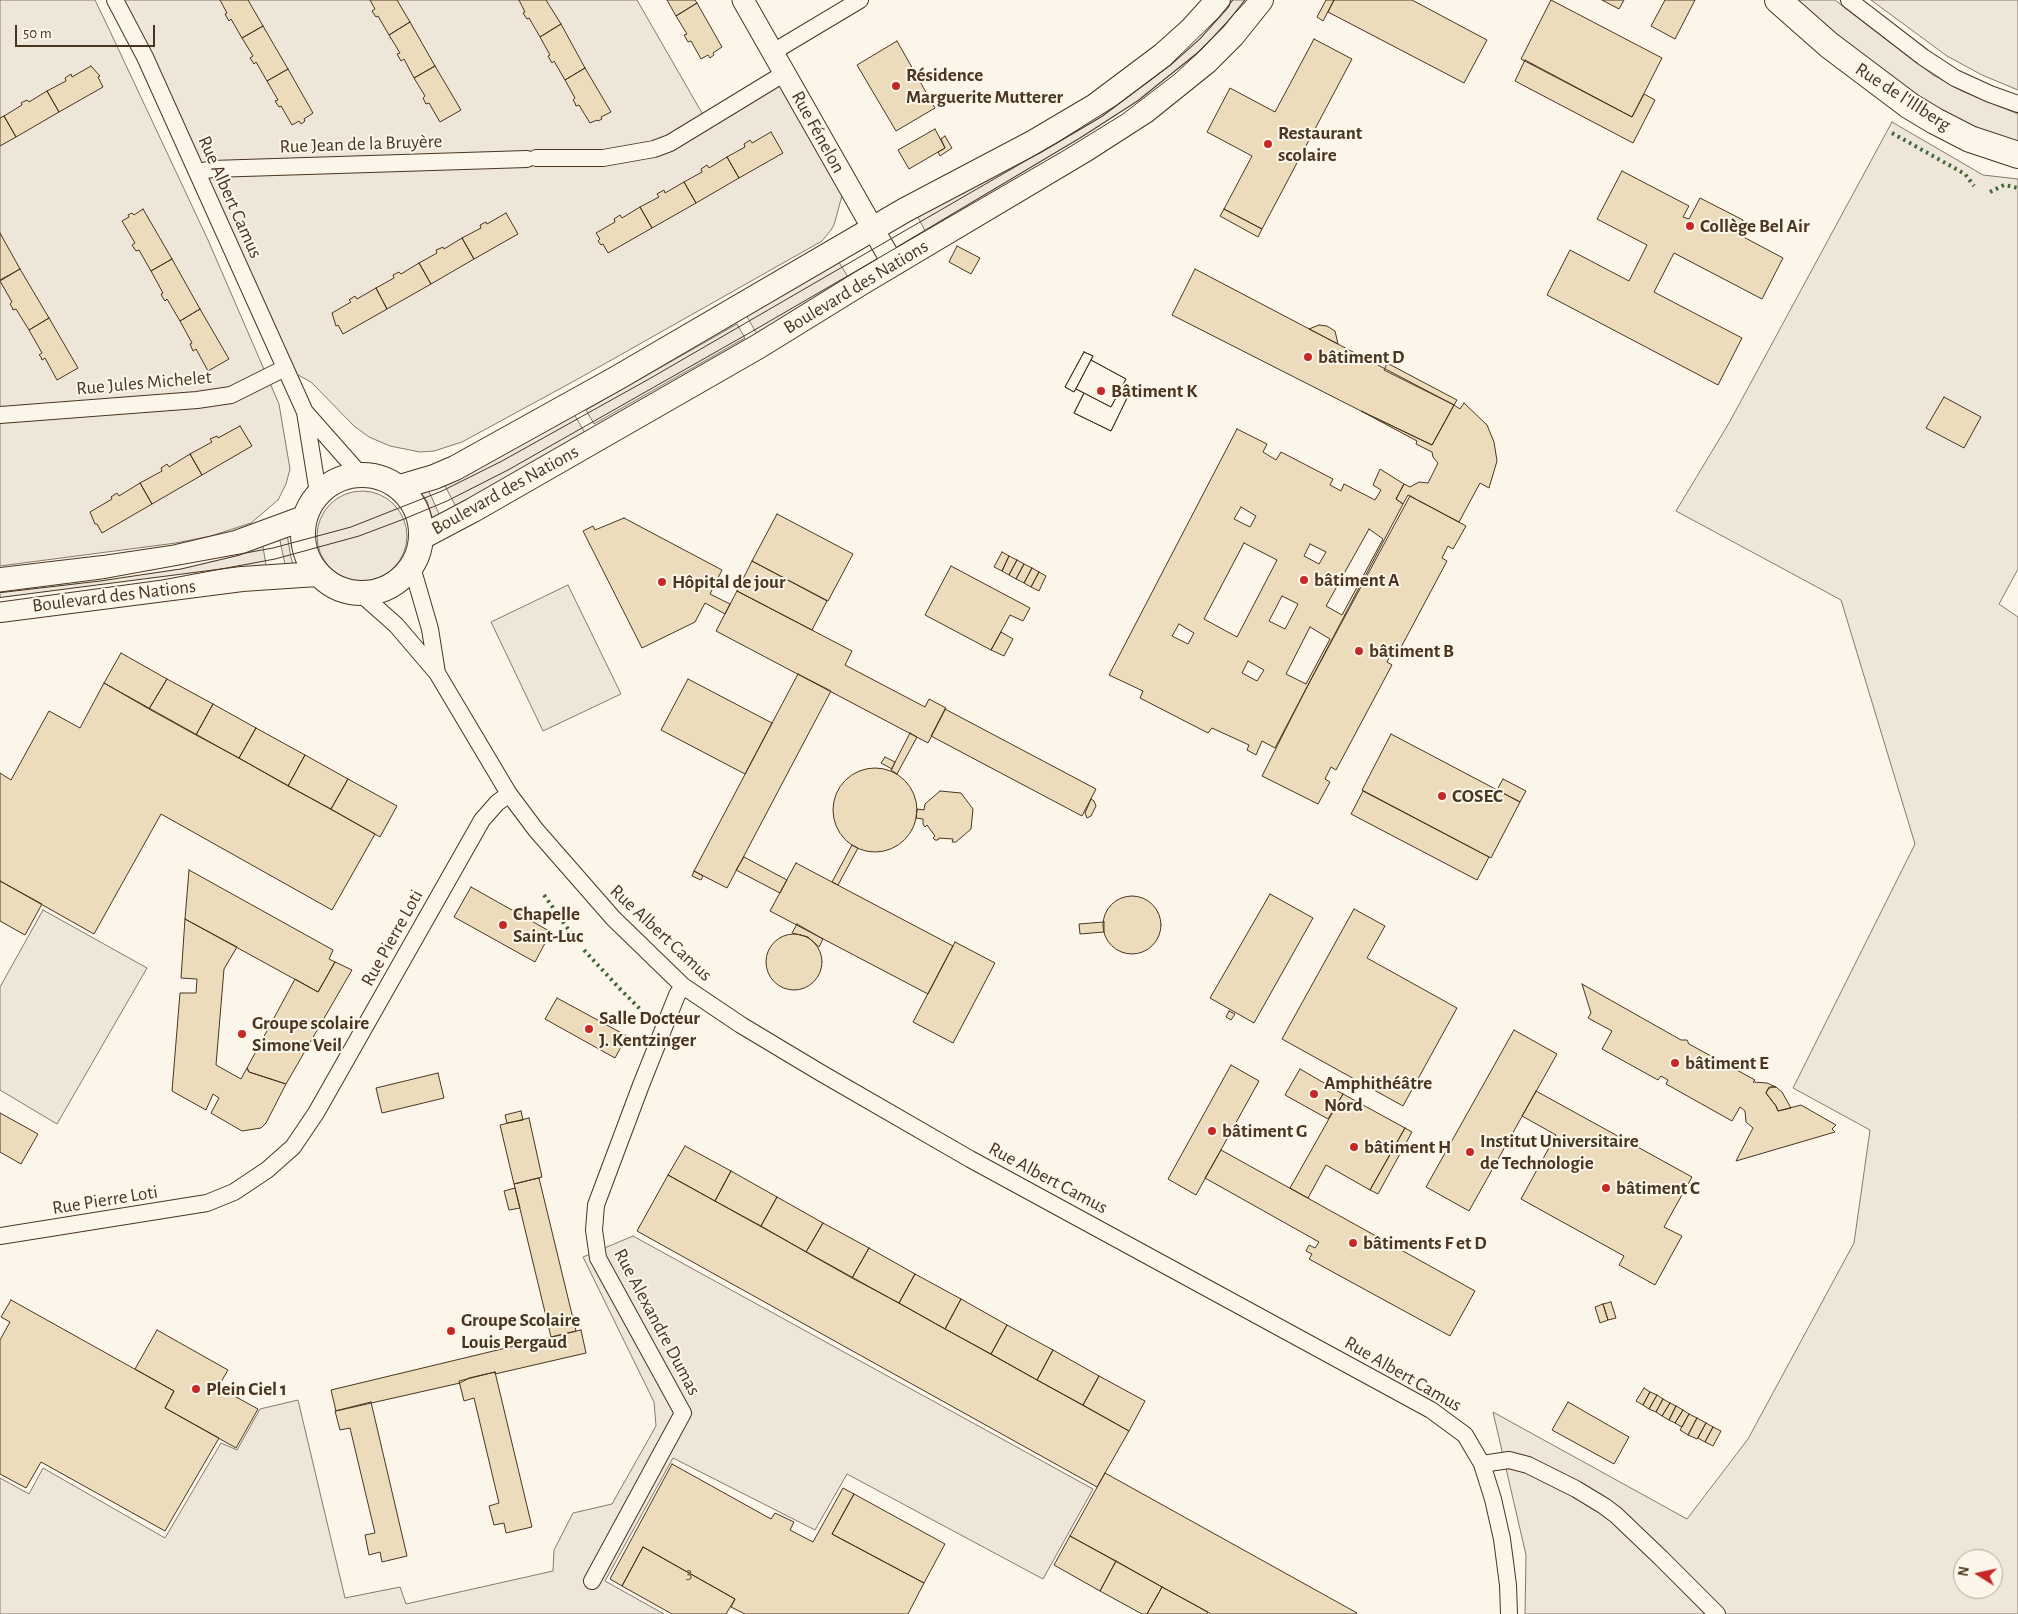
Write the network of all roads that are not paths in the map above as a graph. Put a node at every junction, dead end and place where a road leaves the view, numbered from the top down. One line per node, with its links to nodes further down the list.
1 (115, 0): 12 (street, Rue Albert Camus)
2 (743, 0): 8 (street, Rue Fénelon)
3 (860, 0): 8 (street)
4 (1218, 0): 13 (main road)
5 (1261, 0): 14 (main road, Boulevard des Nations)
6 (1778, 0): 11 (main road, Rue de l'Illberg)
7 (1849, 0): 10 (street)
8 (773, 52): 9 (street, Rue Fénelon)
9 (785, 73): 12 (street, Rue Jean de la Bruyère); 13 (street, Rue Fénelon)
10 (2018, 104)
11 (2018, 155)
12 (198, 172): 15 (street, Rue Albert Camus)
13 (872, 229): 14 (street, Rue Fénelon); 19 (main road)
14 (893, 264): 22 (main road, Boulevard des Nations)
15 (285, 368): 16 (street, Rue Albert Camus); 17 (street, Rue Jules Michelet)
16 (305, 412): 18 (street, Rue Albert Camus); 20 (street, Rue Albert Camus)
17 (0, 415)
18 (359, 474): 19 (main road); 20 (main road)
19 (400, 487): 22 (main road)
20 (318, 493): 21 (main road)
21 (304, 518): 24 (main road); 25 (main road, Boulevard des Nations)
22 (422, 537): 23 (main road)
23 (412, 567): 26 (main road); 28 (street, Rue Albert Camus)
24 (317, 574): 26 (main road); 27 (main road, Boulevard des Nations)
25 (0, 580)
26 (361, 594): 28 (street, Rue Albert Camus)
27 (0, 610)
28 (437, 672): 29 (street, Rue Albert Camus)
29 (509, 794): 30 (street, Rue Albert Camus); 31 (street, Rue Pierre Loti)
30 (683, 986): 32 (street, Rue Albert Camus); 33 (street, Rue Alexandre Dumas)
31 (0, 1236)
32 (1482, 1464): 34 (street, Rue Albert Camus); 35 (street)
33 (592, 1580)
34 (1509, 1614)
35 (1717, 1614)

